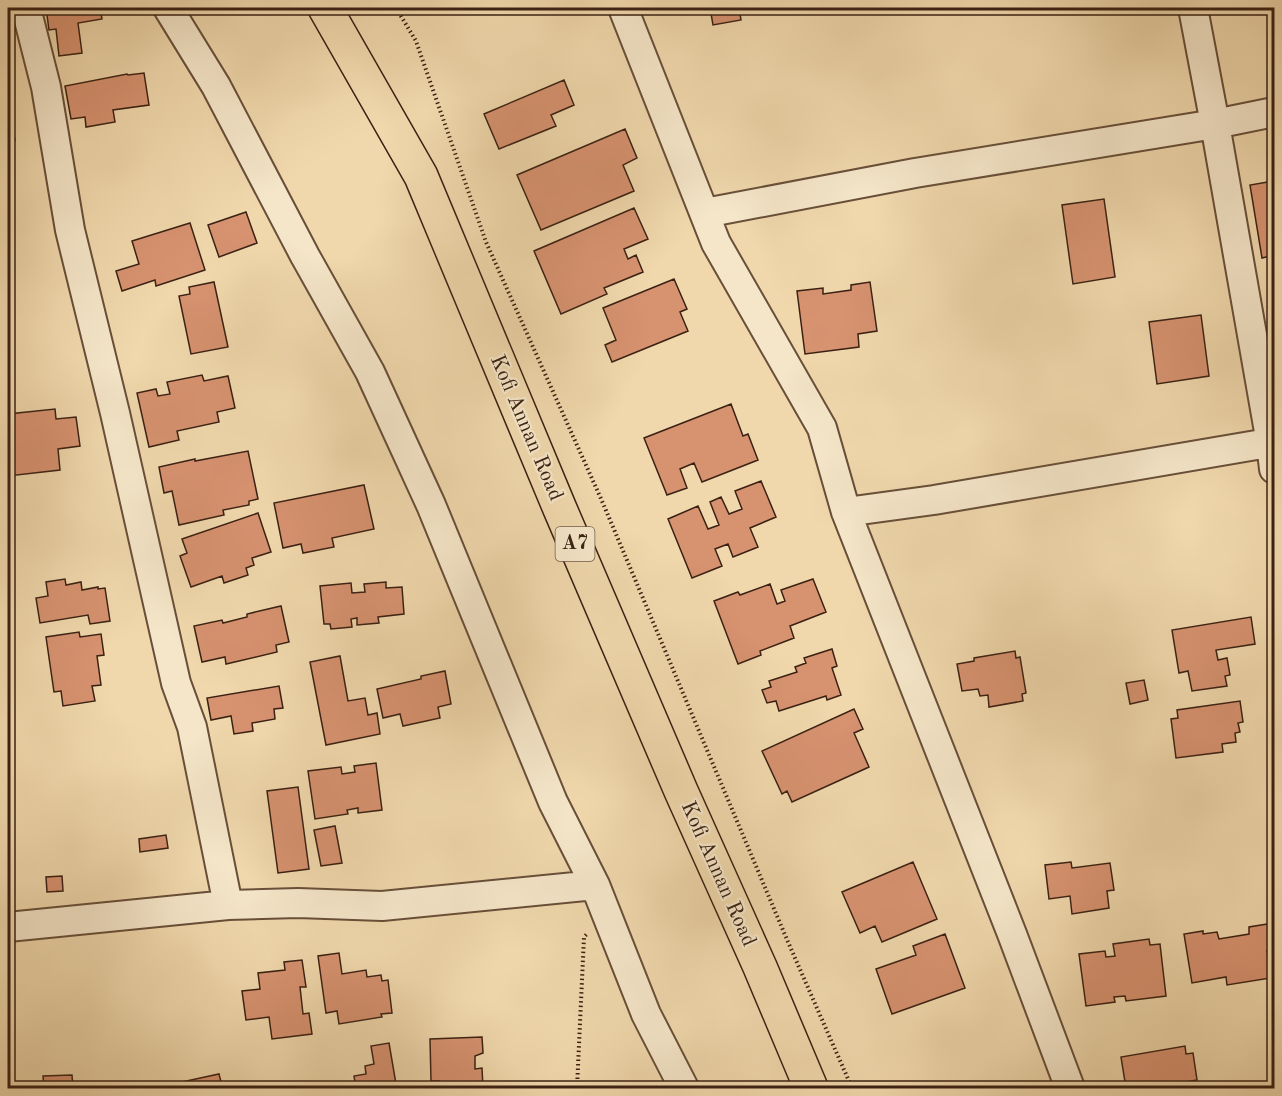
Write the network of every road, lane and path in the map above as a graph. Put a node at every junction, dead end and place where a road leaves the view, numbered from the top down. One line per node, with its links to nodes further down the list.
1 (26, 8): 13 (street)
2 (168, 8): 12 (street)
3 (325, 8): 18 (main road, Kofi Annan Road / A7)
4 (396, 8): 19 (path)
5 (623, 8): 9 (street)
6 (1192, 8): 8 (street)
7 (1275, 112): 8 (street)
8 (1215, 124): 9 (street); 10 (street)
9 (705, 213): 11 (street)
10 (1273, 452): 11 (street)
11 (846, 512): 20 (street)
12 (595, 885): 13 (street); 14 (street)
13 (228, 905): 15 (street)
14 (607, 915): 16 (path); 17 (street)
15 (8, 927)
16 (577, 1089)
17 (684, 1089)
18 (811, 1089)
19 (852, 1089)
20 (1070, 1089)

